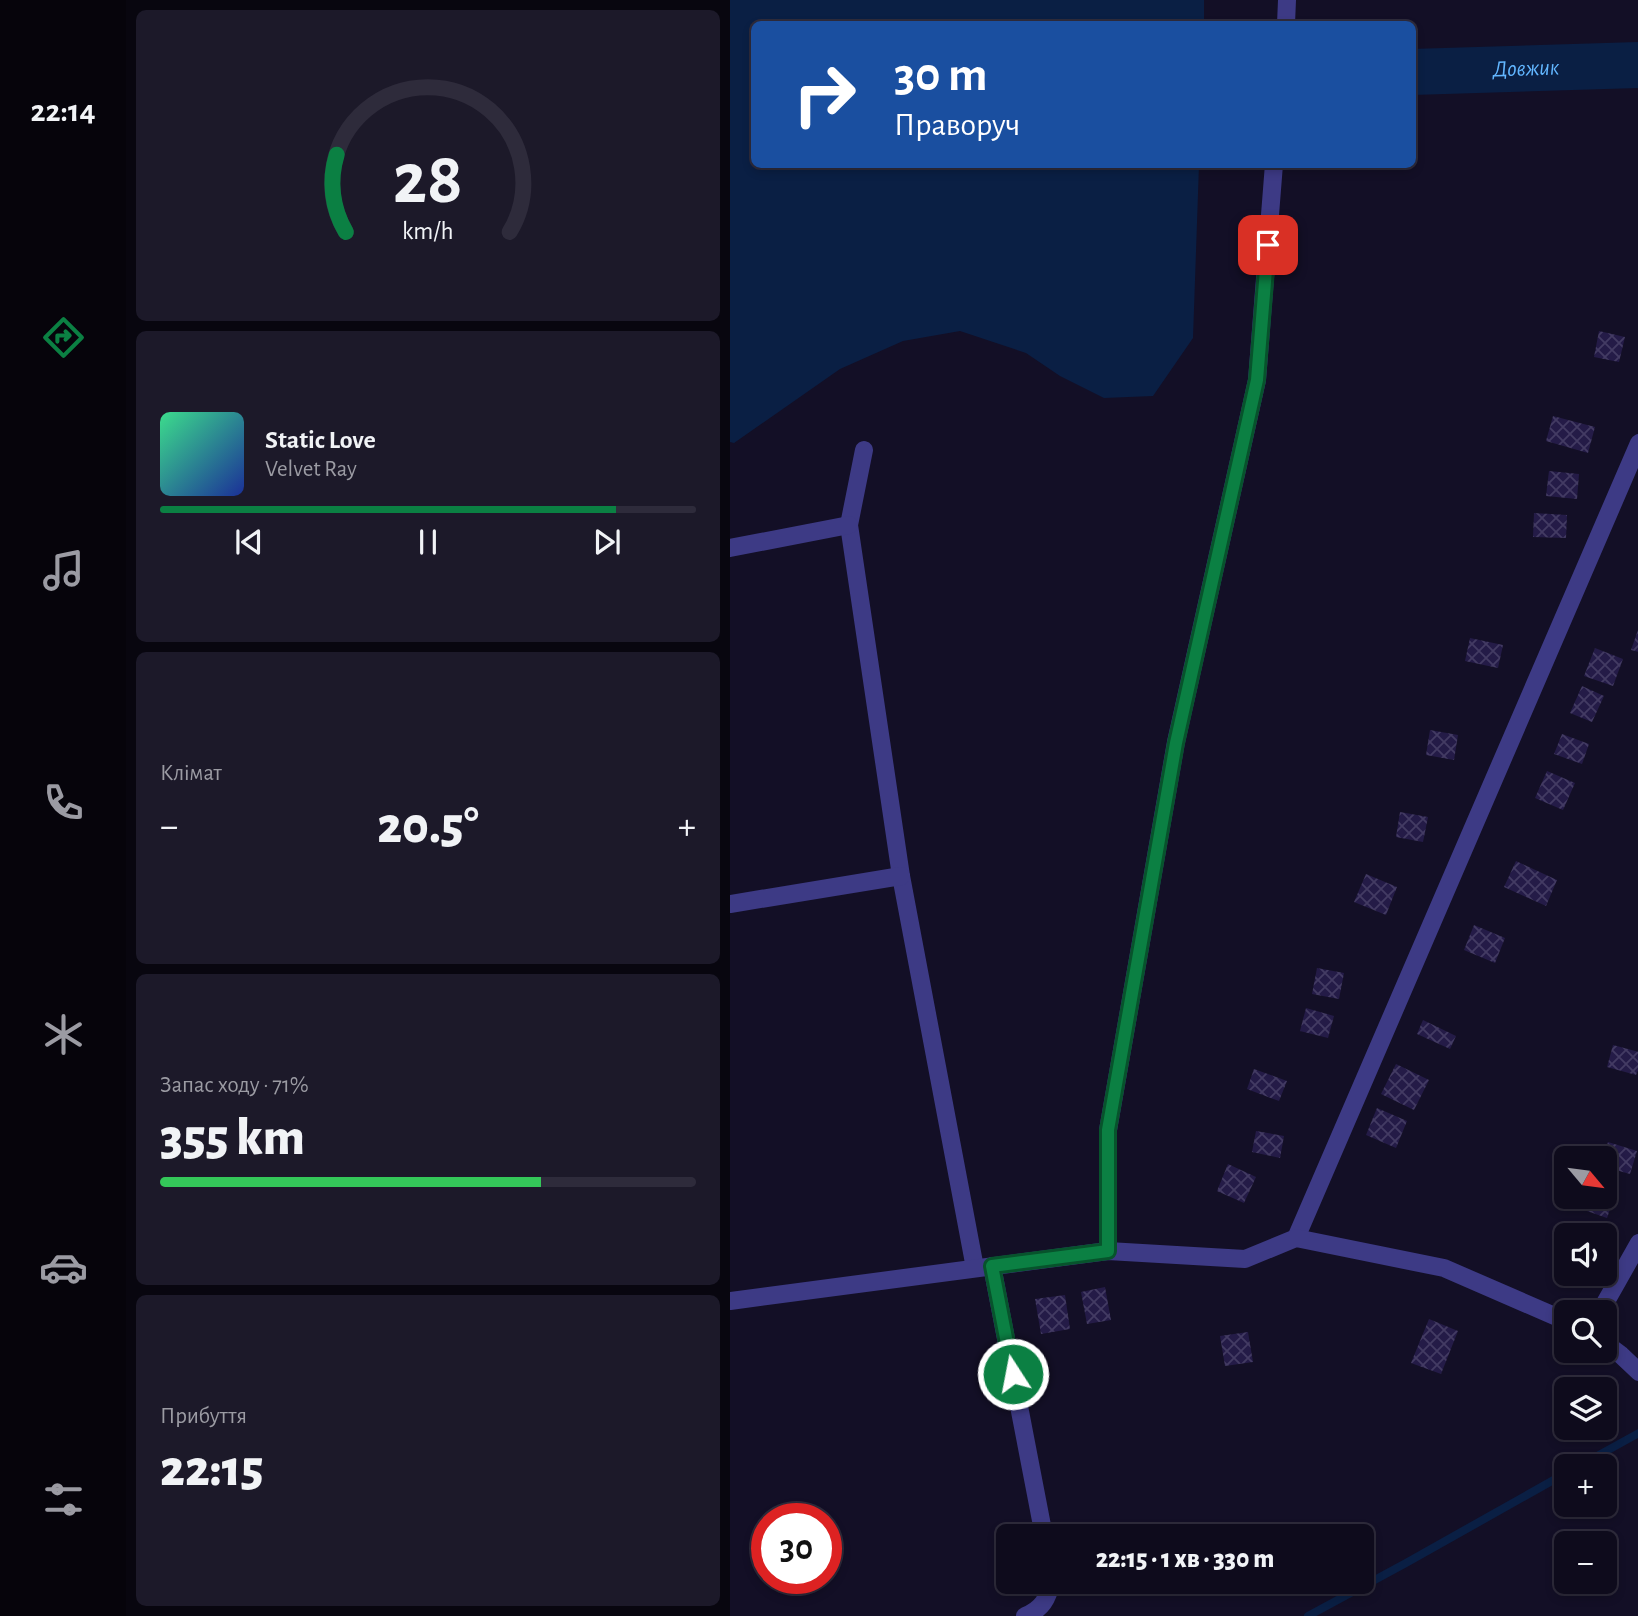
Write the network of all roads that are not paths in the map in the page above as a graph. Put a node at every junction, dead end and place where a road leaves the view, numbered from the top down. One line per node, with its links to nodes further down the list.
1 (1288, 0): 2 (street)
2 (1285, 21)
3 (1274, 168): 12 (street)
4 (1638, 443): 10 (street)
5 (864, 450): 6 (street)
6 (849, 524): 7 (street); 8 (street)
7 (730, 548)
8 (901, 876): 9 (street); 13 (street)
9 (730, 904)
10 (1296, 1238): 12 (street); 16 (street)
11 (1638, 1243): 14 (street)
12 (1108, 1251): 13 (street)
13 (983, 1267): 15 (street); 19 (street)
14 (1607, 1300)
15 (730, 1301)
16 (1554, 1316)
17 (1617, 1352): 18 (street)
18 (1638, 1372)
19 (1041, 1524)
20 (1049, 1594): 21 (street)
21 (1025, 1616)

